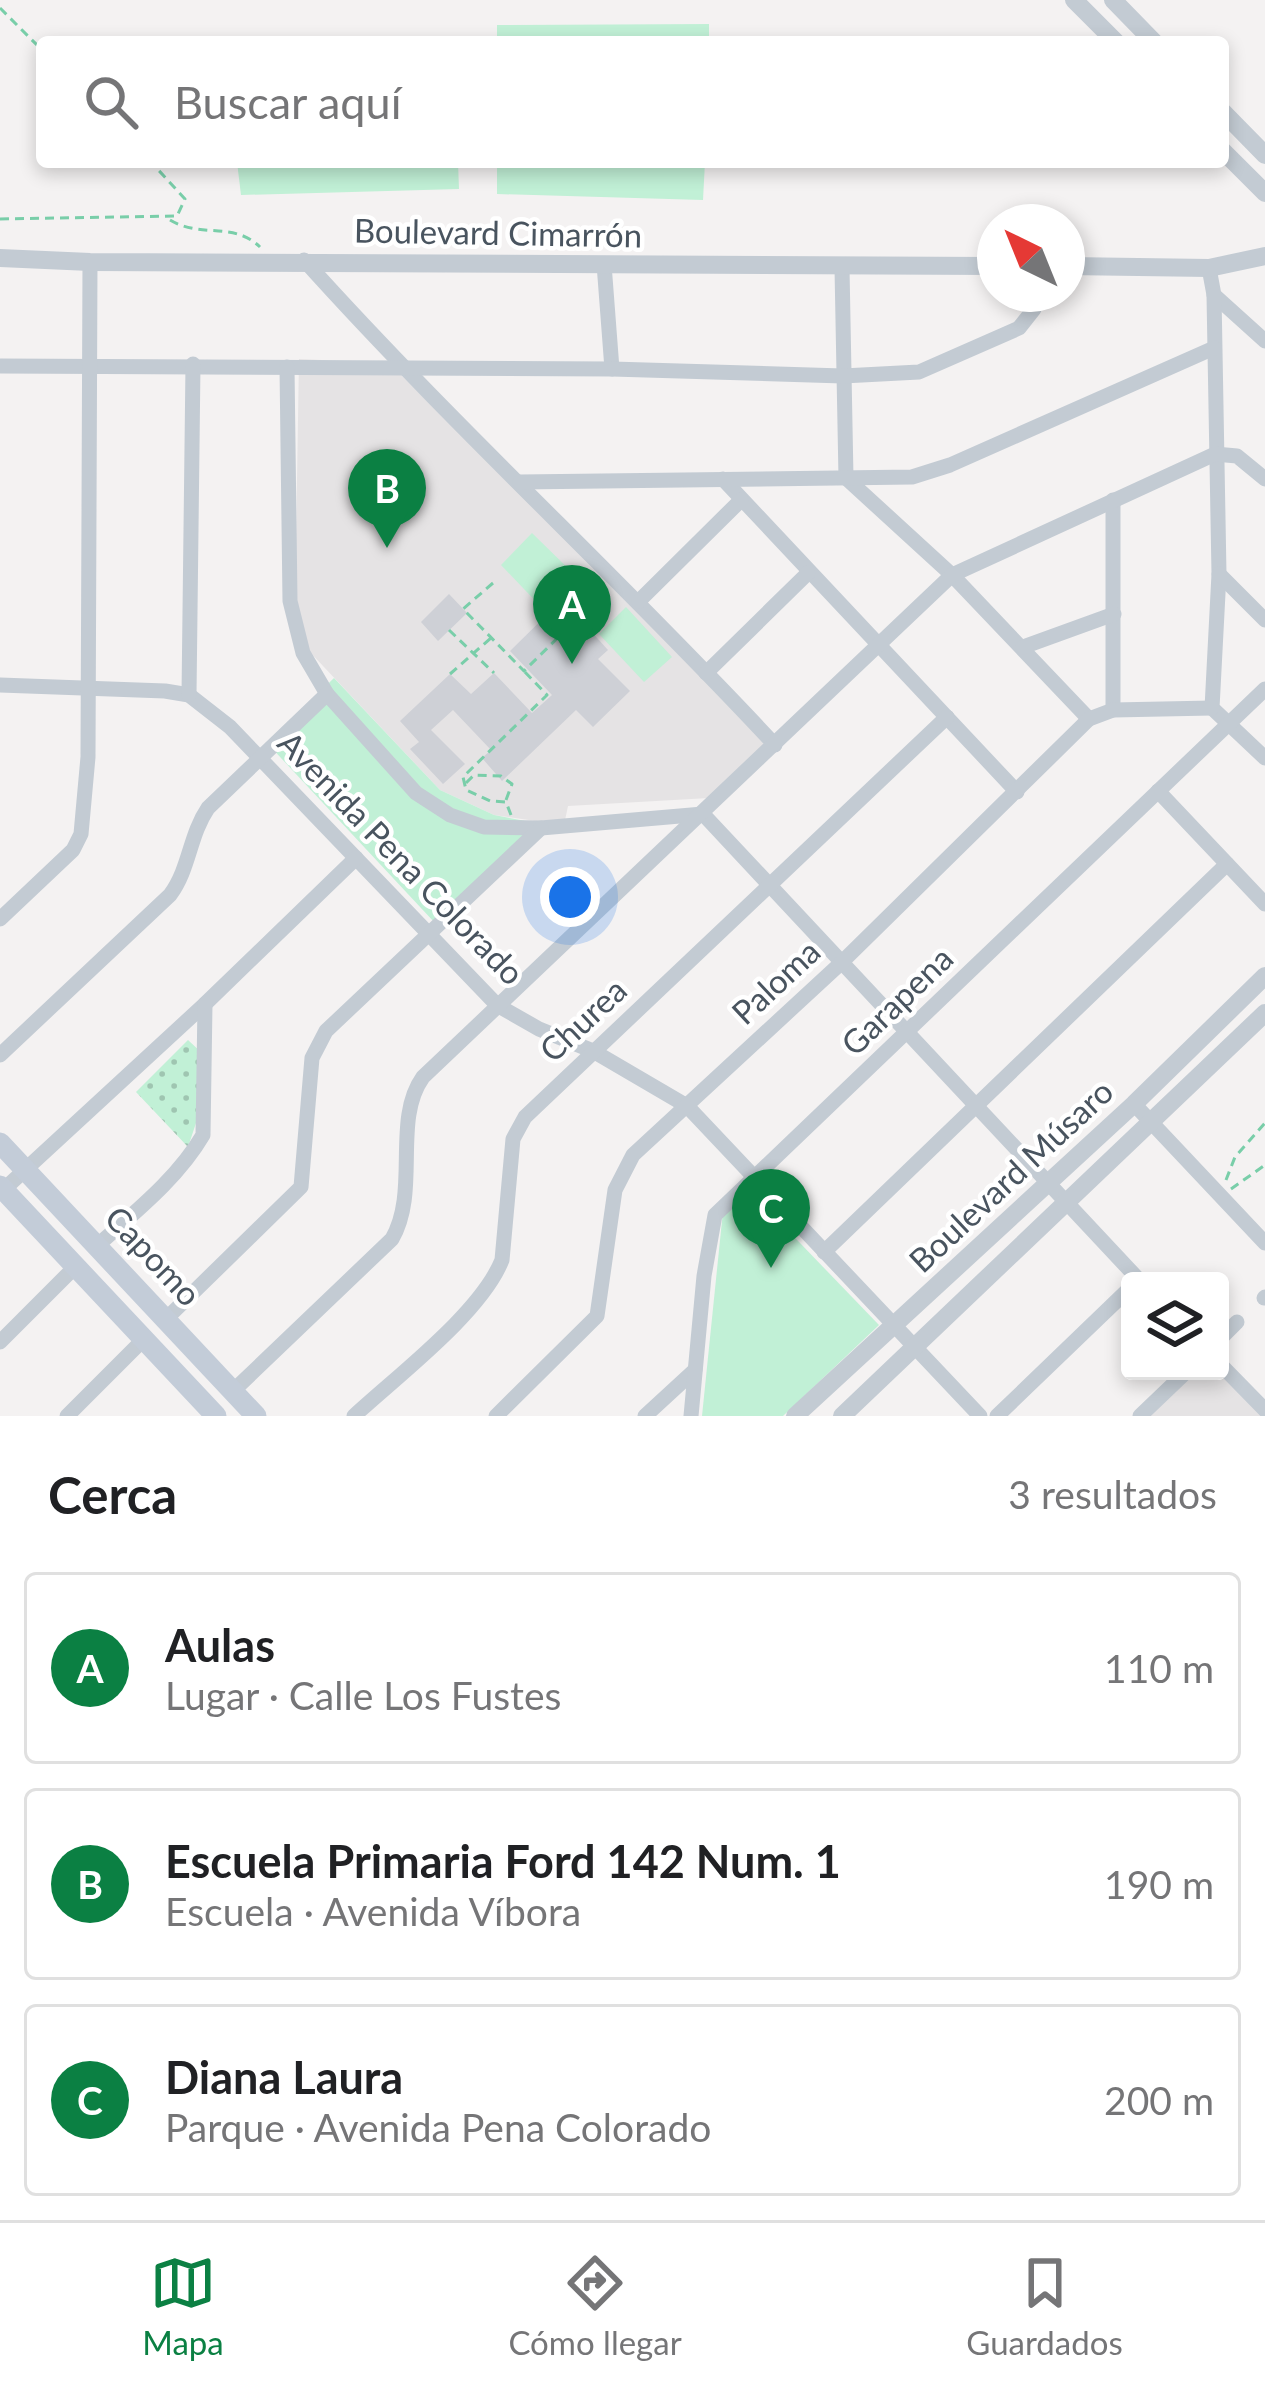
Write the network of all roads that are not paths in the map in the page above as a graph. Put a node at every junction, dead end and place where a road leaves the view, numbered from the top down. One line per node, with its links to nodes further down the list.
1 (1074, 0): 3 (street)
2 (1113, 0): 4 (street)
3 (1110, 36)
4 (1148, 36)
5 (1229, 118): 6 (street)
6 (1265, 155)
7 (1229, 157): 8 (street)
8 (1265, 193)
9 (1265, 256): 17 (street)
10 (0, 258): 12 (street, Boulevard Cimarrón)
11 (304, 260): 12 (street, Boulevard Cimarrón); 13 (street, Boulevard Cimarrón); 26 (street)
12 (90, 262): 22 (street)
13 (604, 264): 16 (street, Boulevard Cimarrón); 27 (street)
14 (977, 266): 16 (street, Boulevard Cimarrón)
15 (1085, 266): 17 (street)
16 (842, 268): 28 (street)
17 (1209, 268): 18 (street)
18 (1214, 295): 20 (street); 21 (street)
19 (1032, 312): 28 (street)
20 (1265, 341)
21 (1214, 348): 29 (street); 30 (street)
22 (90, 364): 23 (street); 24 (street); 46 (street)
23 (193, 364): 25 (street); 49 (street)
24 (0, 366)
25 (287, 367): 26 (street); 48 (street)
26 (402, 369): 27 (street); 33 (street)
27 (612, 369): 28 (street)
28 (843, 376): 30 (street)
29 (1215, 454): 32 (street); 35 (street); 37 (street)
30 (846, 478): 31 (street); 38 (street)
31 (723, 479): 33 (street); 34 (street)
32 (1265, 479)
33 (520, 482): 39 (street)
34 (741, 500): 36 (street); 39 (street)
35 (1113, 500): 38 (street); 40 (street)
36 (808, 573): 42 (street); 44 (street)
37 (1220, 574): 41 (street); 50 (street)
38 (952, 575): 42 (street); 43 (street)
39 (639, 601): 44 (street)
40 (1114, 614): 43 (street); 51 (street)
41 (1265, 620)
42 (878, 642): 52 (street); 55 (street)
43 (1023, 647): 53 (street)
44 (706, 673): 55 (street)
45 (0, 685): 46 (street)
46 (86, 687): 49 (street); 66 (street)
47 (1265, 689): 54 (street, Garapena)
48 (327, 694): 56 (street); 61 (street)
49 (189, 695): 56 (street, Avenida Pena Colorado)
50 (1212, 708): 51 (street, Paloma); 54 (street)
51 (1113, 710): 53 (street, Paloma)
52 (947, 717): 59 (street); 64 (street, Churea)
53 (1089, 719): 59 (street, Paloma)
54 (1228, 724): 57 (street); 58 (street, Garapena)
55 (775, 745): 60 (street)
56 (260, 756): 62 (street, Avenida Pena Colorado); 75 (street)
57 (1265, 758)
58 (1158, 791): 63 (street); 73 (street, Garapena)
59 (1017, 792): 68 (street, Paloma)
60 (703, 814): 61 (street); 64 (street); 71 (street)
61 (541, 828): 67 (street)
62 (356, 858): 67 (street, Avenida Pena Colorado); 70 (street)
63 (1226, 864): 65 (street); 78 (street)
64 (768, 888): 68 (street); 74 (street, Churea)
65 (1265, 904)
66 (0, 919)
67 (428, 935): 71 (street, Avenida Pena Colorado); 92 (street)
68 (841, 962): 73 (street); 77 (street, Paloma)
69 (1265, 976): 76 (street, Boulevard Músaro)
70 (206, 1004): 81 (street); 87 (street)
71 (497, 1005): 74 (street, Avenida Pena Colorado); 102 (street)
72 (1265, 1013): 79 (street, Boulevard Músaro)
73 (907, 1034): 78 (street); 82 (street, Garapena)
74 (593, 1052): 77 (street, Avenida Pena Colorado); 107 (street, Churea)
75 (0, 1055)
76 (1134, 1104): 79 (street); 83 (street, Boulevard Músaro)
77 (687, 1106): 82 (street, Avenida Pena Colorado); 108 (street, Paloma)
78 (977, 1108): 83 (street); 88 (street)
79 (1151, 1122): 85 (street, Boulevard Músaro); 86 (street)
80 (0, 1142): 81 (main road, Capomo)
81 (26, 1169): 84 (street); 87 (main road, Capomo)
82 (754, 1178): 88 (street, Avenida Pena Colorado); 99 (street, Garapena)
83 (1048, 1183): 85 (street); 94 (street, Boulevard Músaro)
84 (1, 1189): 89 (main road, Capomo)
85 (1067, 1203): 90 (street); 98 (street, Boulevard Músaro)
86 (1265, 1243)
87 (98, 1245): 92 (main road, Capomo)
88 (824, 1252): 94 (street, Avenida Pena Colorado)
89 (75, 1267): 96 (main road, Capomo); 97 (street)
90 (1130, 1272)
91 (1121, 1297): 114 (street)
92 (167, 1318): 102 (main road, Capomo)
93 (1237, 1322): 95 (street)
94 (894, 1324): 98 (street, Avenida Pena Colorado); 111 (street, Boulevard Músaro)
95 (1229, 1330)
96 (144, 1339): 104 (main road, Capomo); 105 (street)
97 (0, 1342)
98 (915, 1346): 112 (street, Boulevard Músaro); 113 (street, Avenida Pena Colorado)
99 (695, 1370): 109 (street); 110 (street, Garapena)
100 (1229, 1373): 103 (street)
101 (1178, 1380): 115 (street)
102 (233, 1391): 106 (main road, Capomo)
103 (1265, 1410)
104 (213, 1415)
105 (67, 1416)
106 (256, 1416)
107 (354, 1416)
108 (496, 1416)
109 (645, 1416)
110 (691, 1416)
111 (795, 1416)
112 (842, 1416)
113 (980, 1416)
114 (997, 1416)
115 (1140, 1416)

